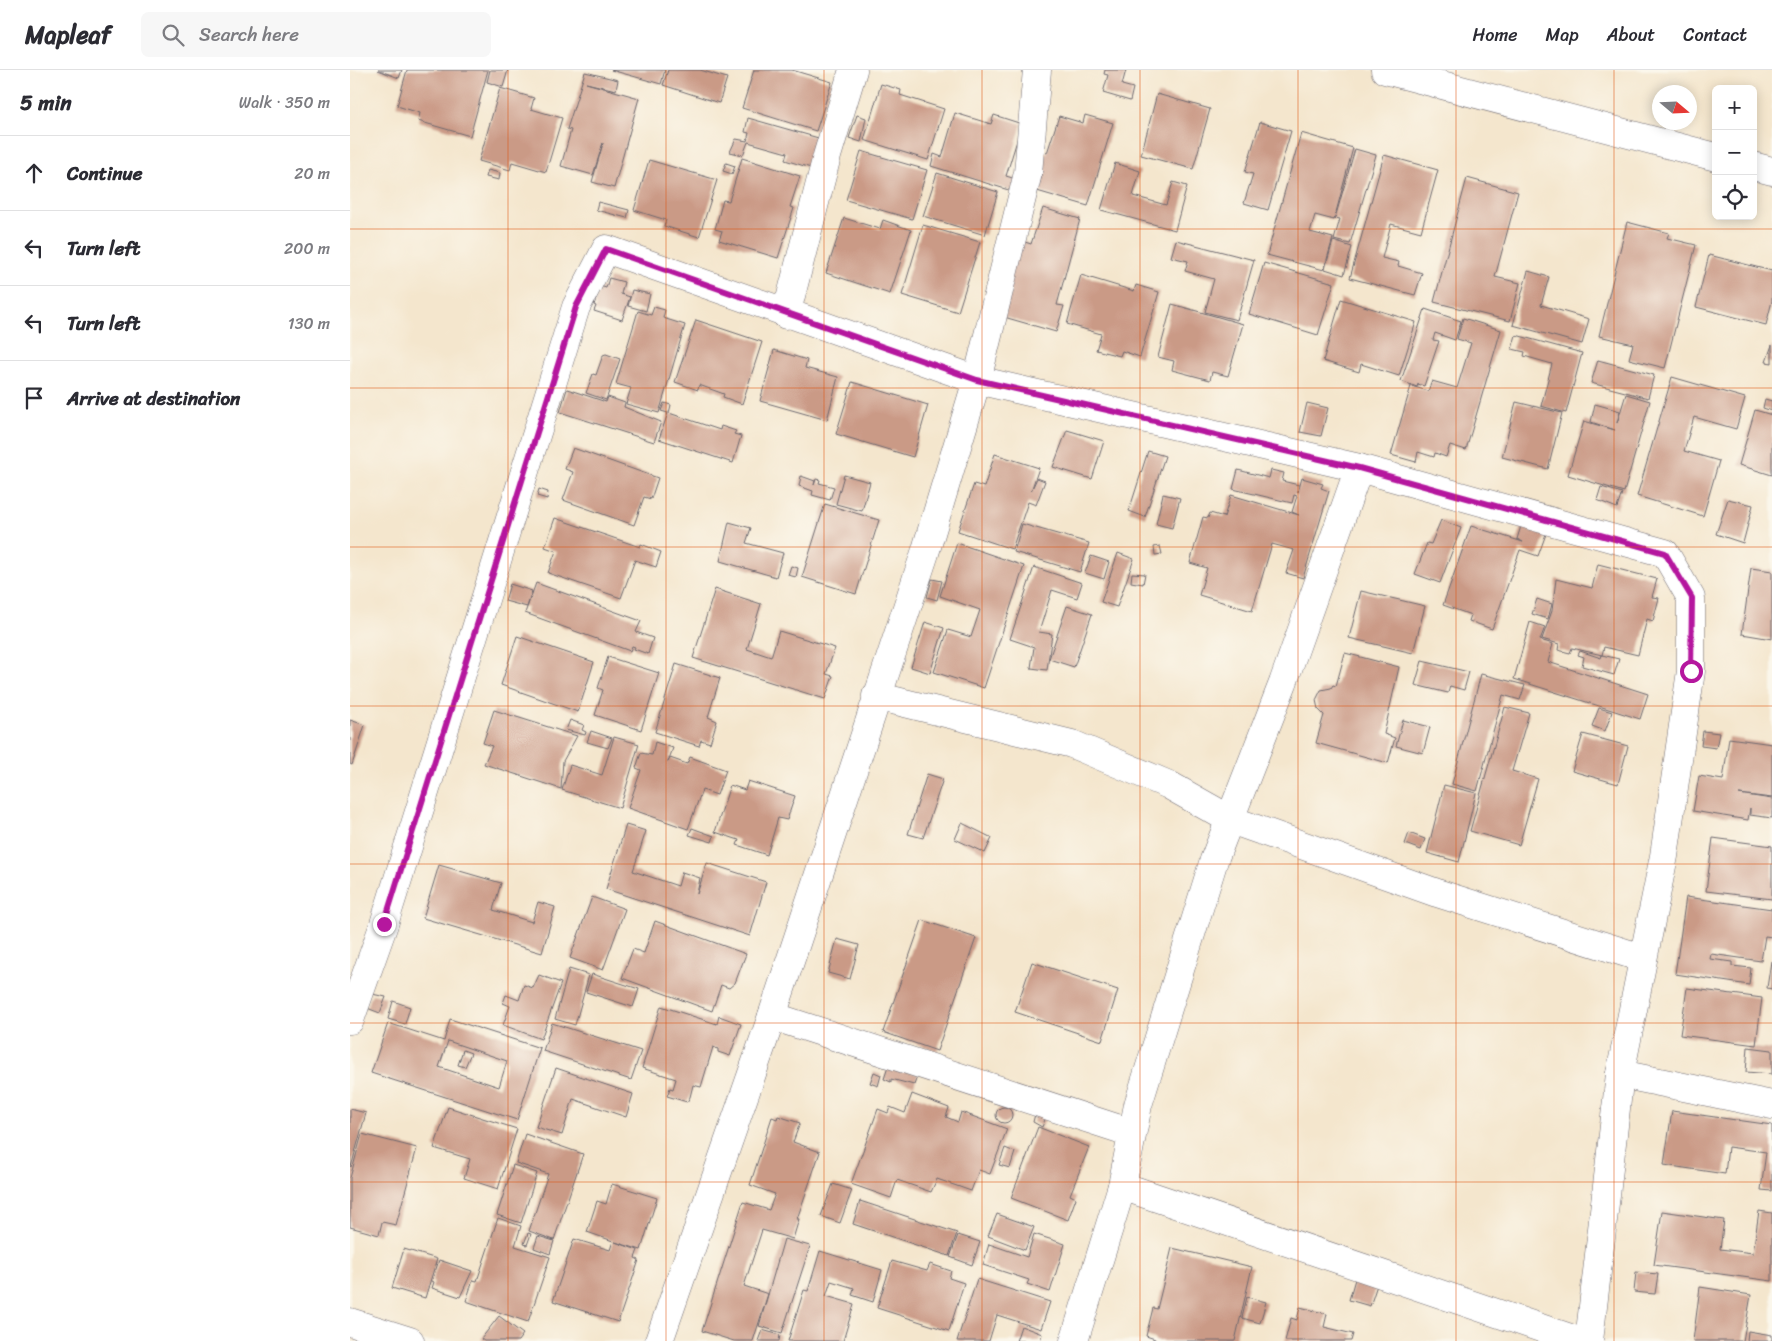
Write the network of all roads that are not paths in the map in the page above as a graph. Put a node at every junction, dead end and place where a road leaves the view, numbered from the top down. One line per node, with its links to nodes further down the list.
1 (853, 70): 7 (street)
2 (1036, 70): 8 (street)
3 (1385, 70): 4 (street)
4 (1712, 155)
5 (1757, 167): 6 (street)
6 (1772, 171)
7 (786, 315): 8 (street); 14 (street)
8 (977, 380): 9 (street); 10 (street)
9 (1359, 468): 11 (street); 12 (street)
10 (876, 696): 11 (street); 13 (street)
11 (1231, 820): 12 (street); 17 (street)
12 (1642, 958): 15 (street)
13 (772, 1016): 17 (street); 21 (street)
14 (350, 1020)
15 (1620, 1074): 16 (street); 24 (street)
16 (1772, 1106)
17 (1132, 1133): 18 (street)
18 (1122, 1186): 22 (street); 23 (street)
19 (350, 1322): 20 (street)
20 (410, 1341)
21 (659, 1341)
22 (1074, 1341)
23 (1579, 1341)
24 (1590, 1341)

